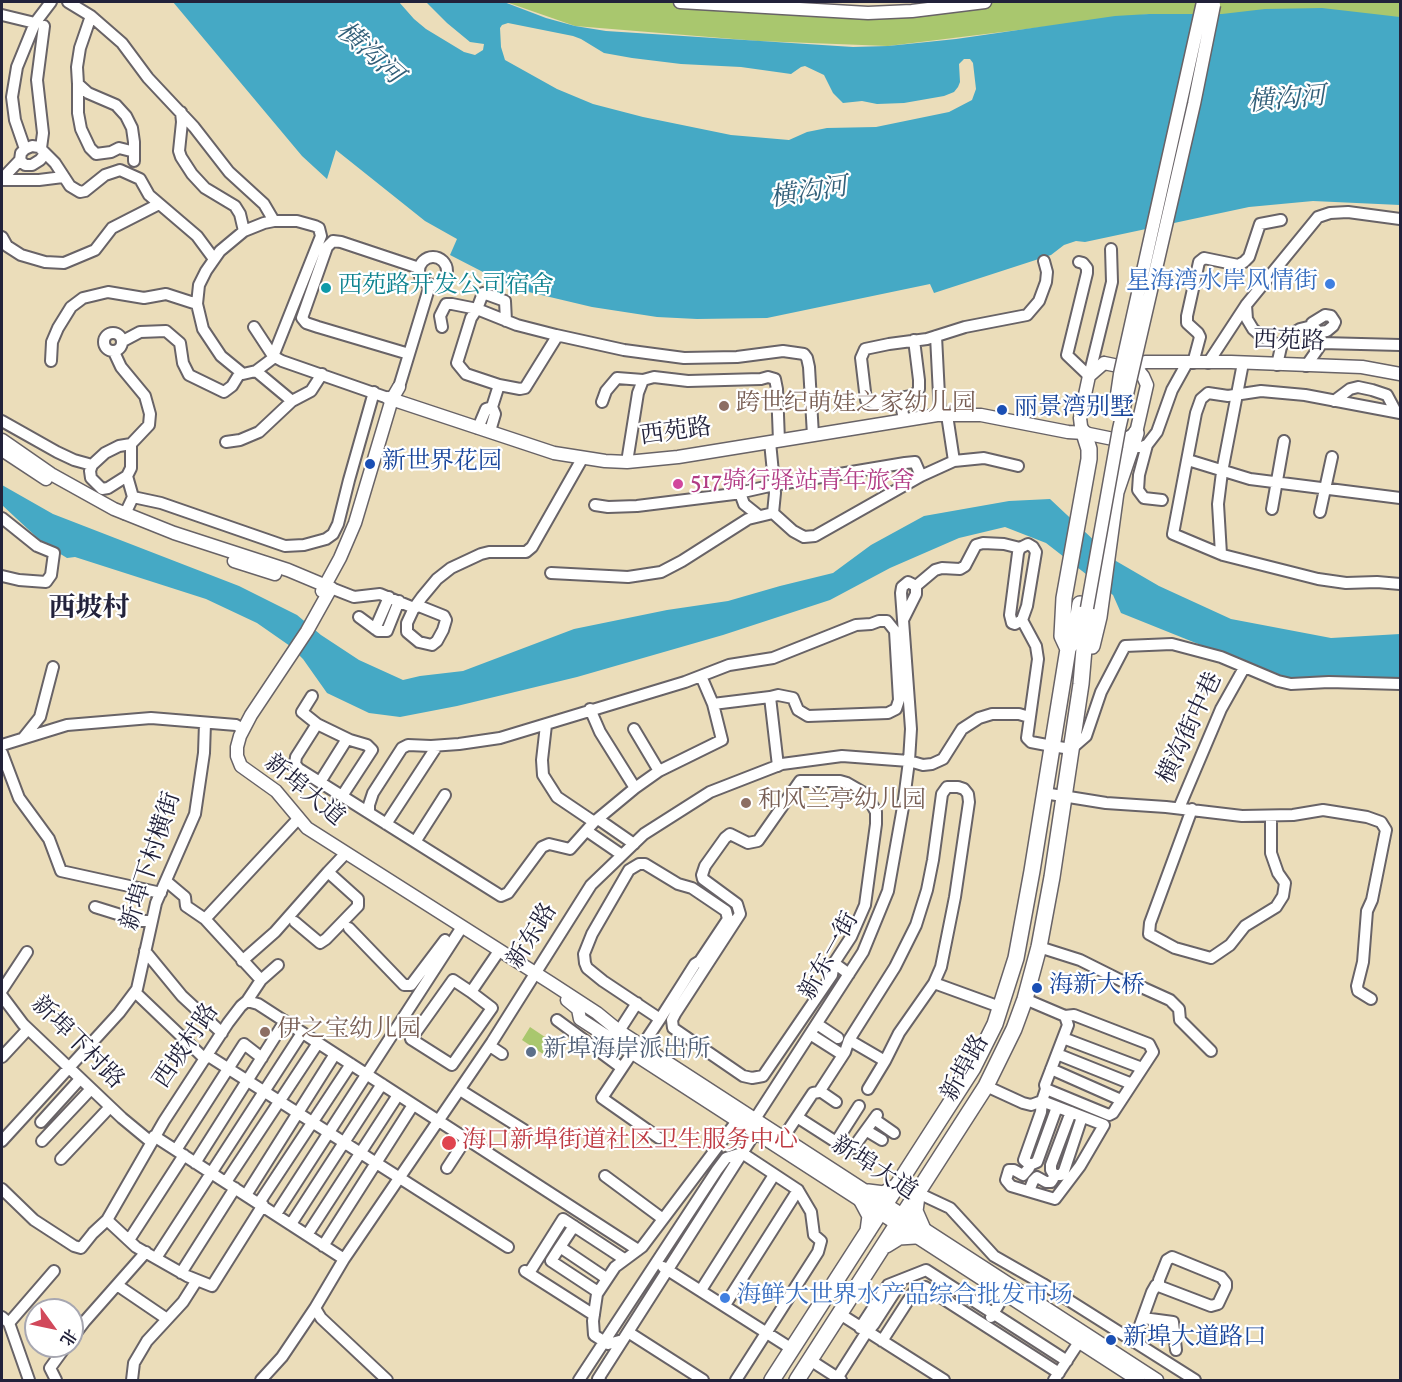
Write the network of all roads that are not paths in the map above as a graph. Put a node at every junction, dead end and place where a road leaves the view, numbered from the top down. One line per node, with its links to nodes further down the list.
1 (51, 2): 12 (street)
2 (68, 2): 11 (street)
3 (680, 2): 9 (main road)
4 (733, 2): 9 (main road)
5 (958, 2): 9 (main road)
6 (985, 2): 9 (main road)
7 (1203, 2): 119 (main road, bridge)
8 (1214, 2): 119 (main road, bridge)
9 (937, 5)
10 (2, 15): 12 (street)
11 (91, 16): 13 (street); 14 (street)
12 (40, 24): 15 (street); 17 (street)
13 (78, 84): 16 (street); 16 (street)
14 (181, 112): 25 (street); 26 (street)
15 (25, 148): 17 (street); 18 (street)
16 (134, 149): 19 (street)
17 (43, 151): 18 (street); 20 (street)
18 (20, 160): 21 (street)
19 (134, 161)
20 (63, 177): 21 (street); 22 (street)
21 (2, 179)
22 (159, 204): 27 (street); 29 (street)
23 (1401, 219): 35 (street)
24 (1281, 220): 51 (street)
25 (274, 221): 26 (street); 49 (street)
26 (244, 231): 29 (street)
27 (2, 237)
28 (1111, 249): 61 (street)
29 (214, 259): 34 (street)
30 (1044, 261): 42 (street)
31 (1079, 262): 61 (street)
32 (419, 268): 33 (street); 33 (street); 48 (street)
33 (430, 285): 48 (street)
34 (197, 304): 50 (street); 58 (street)
35 (1246, 305): 46 (street); 52 (street)
36 (477, 309): 37 (street); 37 (street); 39 (street); 63 (street)
37 (506, 321): 41 (street)
38 (254, 327): 49 (street)
39 (442, 327)
40 (1318, 334): 45 (street); 46 (street); 55 (street)
41 (556, 335): 63 (street); 79 (street)
42 (936, 336): 43 (street); 74 (street)
43 (915, 340): 68 (street); 68 (street)
44 (123, 341): 47 (street); 47 (street); 58 (street)
45 (1401, 345)
46 (1281, 347): 54 (street)
47 (114, 352): 85 (street)
48 (409, 354): 65 (street)
49 (273, 356): 57 (street); 59 (street)
50 (51, 361)
51 (1185, 363): 52 (main road, 西苑路); 56 (main road, 西苑路); 64 (main road); 86 (street)
52 (1208, 363): 53 (main road, 西苑路)
53 (1243, 363): 54 (main road, 西苑路); 67 (street)
54 (1277, 365): 55 (main road, 西苑路)
55 (1306, 366): 60 (main road, 西苑路)
56 (1138, 369): 61 (main road, 西苑路); 64 (main road)
57 (256, 371): 58 (street); 70 (street)
58 (240, 373)
59 (322, 374): 66 (street); 70 (street)
60 (1401, 374)
61 (1089, 376): 78 (main road)
62 (643, 380): 72 (street); 82 (street); 92 (street)
63 (499, 385): 77 (street)
64 (1147, 385): 81 (main road)
65 (399, 387): 69 (main road, 新埠大道)
66 (374, 392): 69 (street); 102 (street)
67 (1237, 395): 71 (street); 90 (street); 95 (street)
68 (900, 398): 75 (street)
69 (392, 399): 77 (main road, 西苑路); 117 (main road, 新埠大道)
70 (292, 401): 84 (street)
71 (1334, 401): 73 (street); 73 (street)
72 (602, 402)
73 (1398, 413)
74 (943, 415): 75 (main road, 西苑路); 78 (main road, 西苑路); 91 (street)
75 (904, 420): 79 (main road, 西苑路)
76 (2, 421): 93 (street)
77 (484, 430): 89 (main road, 西苑路)
78 (1084, 433): 81 (main road, 西苑路); 122 (highway)
79 (813, 435): 82 (main road, 西苑路)
80 (2, 440): 108 (main road)
81 (1133, 440): 86 (street); 119 (highway)
82 (774, 441): 92 (main road, 西苑路); 99 (street)
83 (1284, 441): 98 (street)
84 (226, 442)
85 (131, 444): 93 (street); 96 (street)
86 (1147, 445): 104 (street)
87 (2, 450): 117 (main road)
88 (1332, 457): 100 (street)
89 (582, 459): 92 (main road, 西苑路); 118 (street)
90 (1188, 460): 95 (street); 113 (street)
91 (954, 461): 94 (street); 97 (street)
92 (627, 462)
93 (92, 465): 96 (street)
94 (1018, 466)
95 (1222, 472): 98 (street); 113 (street)
96 (127, 476): 102 (street)
97 (921, 476): 99 (street); 109 (street)
98 (1277, 482): 100 (street); 106 (street)
99 (774, 485): 101 (street); 109 (street)
100 (1326, 489): 103 (street); 107 (street)
101 (740, 493): 105 (street); 110 (street)
102 (133, 497): 108 (street)
103 (1401, 498)
104 (1162, 500)
105 (594, 505)
106 (1272, 509)
107 (1320, 512)
108 (125, 513): 117 (main road)
109 (773, 513): 110 (street)
110 (759, 516): 114 (street)
111 (2, 518): 115 (street)
112 (1020, 548): 121 (street); 121 (street); 144 (street, 新东一街)
113 (1221, 554): 116 (street)
114 (550, 573)
115 (2, 576)
116 (1401, 584)
117 (326, 590): 118 (street); 135 (main road, 新埠大道)
118 (394, 599): 120 (street)
119 (1089, 610): 122 (highway); 139 (highway, 新埠路)
120 (359, 617)
121 (1022, 620): 131 (street)
122 (1068, 649): 140 (highway, 新埠路)
123 (53, 667): 137 (street)
124 (1244, 668): 126 (street); 139 (street); 153 (street, 横沟街中巷)
125 (701, 676): 128 (street); 129 (street); 130 (street)
126 (1401, 684)
127 (312, 696): 133 (street)
128 (770, 697): 129 (street); 145 (street)
129 (713, 704): 146 (street)
130 (590, 709): 134 (street); 148 (street)
131 (1029, 717): 140 (street); 144 (street, 新东路)
132 (205, 723): 135 (street); 137 (street); 167 (street, 新埠下村横街)
133 (317, 724): 138 (street); 147 (street)
134 (546, 725): 142 (street); 158 (street)
135 (243, 729): 157 (main road, 新埠大道)
136 (634, 729): 146 (street)
137 (23, 737): 141 (street)
138 (347, 739): 147 (street); 151 (street)
139 (1072, 743): 140 (street); 152 (highway, 新埠路)
140 (1053, 744): 149 (highway, 新埠路)
141 (2, 745)
142 (437, 746): 155 (street); 159 (street)
143 (2, 753): 169 (street)
144 (909, 761): 145 (street, 新东路); 184 (street, 新东一街)
145 (778, 766): 162 (street, 新东路)
146 (659, 771): 148 (street)
147 (320, 782): 151 (street)
148 (635, 788): 158 (street)
149 (1044, 793): 152 (street); 195 (highway, 新埠路)
150 (445, 795): 161 (street)
151 (342, 796): 155 (street)
152 (1064, 796): 153 (street); 176 (highway, 新埠路)
153 (1179, 808): 154 (street)
154 (1192, 809): 156 (street); 156 (street)
155 (369, 813): 159 (street)
156 (1271, 816): 192 (street)
157 (298, 819): 163 (main road, 新埠大道); 171 (street)
158 (596, 820): 160 (street); 162 (street)
159 (386, 824): 161 (street)
160 (587, 831): 161 (street); 164 (street)
161 (415, 842)
162 (634, 844): 164 (street, 新东路)
163 (346, 853): 165 (street); 174 (main road, 新埠大道)
164 (622, 855): 166 (street, 新东路)
165 (328, 872): 173 (street); 180 (street)
166 (602, 874): 168 (street); 183 (street, 新东路)
167 (166, 881): 169 (street, 新埠下村横街); 171 (street)
168 (620, 884): 194 (street); 199 (street)
169 (161, 892): 172 (street, 新埠下村横街)
170 (95, 907): 172 (street)
171 (205, 919): 180 (street)
172 (152, 921): 177 (street, 新埠下村横街)
173 (295, 922)
174 (462, 927): 175 (street); 178 (main road, 新埠大道); 196 (street)
175 (349, 928)
176 (1039, 947): 191 (highway, 新埠路); 217 (street)
177 (145, 951): 188 (street, 新埠下村横街); 208 (street)
178 (499, 951): 183 (main road, 新埠大道); 189 (street)
179 (27, 952): 187 (street)
180 (242, 961): 185 (street)
181 (834, 963): 181 (street); 184 (street)
182 (278, 965): 185 (street)
183 (536, 974): 198 (main road, 新埠大道); 206 (main road, 新埠大道); 215 (street, 新东路)
184 (849, 974): 203 (street, 新东一街)
185 (261, 980): 193 (street)
186 (934, 983): 195 (street); 212 (street); 225 (street)
187 (2, 990)
188 (135, 992): 223 (street); 227 (street, 新埠下村横街)
189 (471, 992): 201 (street); 201 (street)
190 (2, 996): 204 (street, 新埠下村路)
191 (1025, 999): 197 (street); 237 (highway, 新埠路)
192 (1371, 999)
193 (247, 1001): 202 (street, 西坡村路); 208 (street, 西坡村路)
194 (637, 1003): 199 (street); 206 (street)
195 (1000, 1007): 289 (highway, 新埠路)
196 (407, 1009): 201 (street); 232 (street)
197 (1065, 1016): 211 (street); 229 (street)
198 (580, 1019): 205 (street); 207 (main road, 新埠大道)
199 (660, 1019): 216 (street)
200 (557, 1020): 205 (street)
201 (424, 1021)
202 (285, 1022): 209 (street, 西坡村路); 224 (street)
203 (817, 1024): 210 (street, 新东一街); 212 (street)
204 (28, 1029): 222 (street); 227 (street, 新埠下村路)
205 (569, 1029): 214 (street)
206 (619, 1031): 216 (main road, 新埠大道)
207 (600, 1032): 214 (street); 216 (main road, 新埠大道)
208 (222, 1033): 223 (street, 西坡村路)
209 (302, 1033): 213 (street, 西坡村路); 243 (street)
210 (810, 1034): 221 (street); 257 (street, 新东一街)
211 (1063, 1038): 220 (street); 229 (street)
212 (843, 1039): 221 (street); 225 (street)
213 (318, 1043): 218 (street, 西坡村路); 247 (street)
214 (591, 1045): 228 (street)
215 (490, 1046): 219 (street); 241 (street, 新东路)
216 (637, 1050): 228 (street); 257 (main road, 新埠大道); 259 (main road, 新埠大道)
217 (1211, 1051)
218 (335, 1054): 226 (street, 西坡村路); 254 (street)
219 (502, 1054)
220 (1057, 1054): 231 (street); 236 (street)
221 (843, 1055): 242 (street)
222 (2, 1057)
223 (206, 1057): 230 (street); 269 (street, 西坡村路)
224 (262, 1058): 230 (street); 234 (street)
225 (885, 1062): 239 (street)
226 (351, 1064): 232 (street, 西坡村路); 261 (street)
227 (69, 1068): 233 (street, 新埠下村路); 272 (street, 新埠下村横街)
228 (622, 1068): 267 (street)
229 (1142, 1068): 236 (street)
230 (228, 1069): 234 (street); 276 (street)
231 (1051, 1069): 240 (street); 245 (street)
232 (367, 1075): 235 (street, 西坡村路); 264 (street)
233 (80, 1079): 238 (street, 新埠下村路); 260 (street)
234 (247, 1081): 243 (street); 280 (street)
235 (382, 1084): 244 (street, 西坡村路); 275 (street)
236 (1132, 1084): 245 (street)
237 (986, 1086): 246 (street); 294 (highway, 新埠路)
238 (91, 1089): 251 (street, 新埠下村路); 273 (street)
239 (868, 1089)
240 (1046, 1089): 245 (street); 246 (street)
241 (460, 1090): 258 (street, 新东路); 262 (street)
242 (820, 1091): 248 (street); 255 (street)
243 (264, 1092): 247 (street); 284 (street)
244 (398, 1095): 249 (street, 西坡村路); 277 (street)
245 (1121, 1100)
246 (1042, 1101): 252 (street); 282 (street)
247 (279, 1102): 254 (street); 290 (street)
248 (836, 1102)
249 (413, 1105): 258 (street, 西坡村路); 281 (street)
250 (859, 1106): 274 (street)
251 (110, 1107): 269 (street, 新埠下村路); 279 (street)
252 (1057, 1107): 253 (street); 282 (street)
253 (1071, 1112): 256 (street); 286 (street)
254 (297, 1113): 261 (street); 295 (street)
255 (797, 1117): 268 (street); 274 (street)
256 (1082, 1117): 286 (street); 293 (street)
257 (755, 1119): 268 (main road, 新埠大道)
258 (437, 1121): 270 (street, 西坡村路); 288 (street, 新东路)
259 (737, 1121): 265 (main road, 新埠大道); 300 (street)
260 (41, 1122)
261 (312, 1123): 264 (street); 297 (street)
262 (524, 1130)
263 (867, 1131): 266 (street); 271 (street); 274 (street)
264 (329, 1133): 275 (street); 299 (street)
265 (755, 1133): 278 (street); 296 (main road, 新埠大道)
266 (894, 1133)
267 (659, 1138)
268 (783, 1138): 296 (main road, 新埠大道)
269 (153, 1139): 276 (street, 新埠下村路); 301 (street, 西坡村路)
270 (466, 1139): 283 (street); 313 (street, 西坡村路)
271 (882, 1140)
272 (2, 1141)
273 (42, 1141)
274 (836, 1142)
275 (344, 1143): 277 (street); 303 (street)
276 (180, 1153): 280 (street, 新埠下村路); 308 (street)
277 (360, 1153): 281 (street); 307 (street)
278 (742, 1153): 285 (street); 319 (street); 320 (street)
279 (61, 1159)
280 (195, 1163): 284 (street, 新埠下村路)
281 (376, 1163): 288 (street); 309 (street)
282 (1030, 1165): 293 (street)
283 (447, 1168)
284 (211, 1172): 290 (street, 新埠下村路); 315 (street)
285 (774, 1174): 292 (street); 328 (street)
286 (1054, 1175): 293 (street)
287 (605, 1176): 300 (street)
288 (399, 1178): 311 (street); 316 (street, 新东路)
289 (899, 1184): 296 (highway); 298 (highway, 新埠路)
290 (231, 1185): 295 (street, 新埠下村路); 322 (street)
291 (2, 1190): 301 (street, 西坡村路)
292 (798, 1190): 331 (street); 342 (street)
293 (1029, 1191)
294 (918, 1192): 302 (highway, 新埠路); 305 (highway); 347 (street)
295 (246, 1195): 297 (street, 新埠下村路)
296 (865, 1197): 298 (main road, 新埠大道); 306 (highway)
297 (261, 1204): 299 (street, 新埠下村路); 325 (street)
298 (883, 1209): 302 (main road, 新埠大道); 306 (highway, 新埠路)
299 (276, 1214): 303 (street, 新埠下村路)
300 (663, 1219): 313 (street)
301 (107, 1220): 308 (street)
302 (901, 1220): 305 (main road, 新埠大道); 310 (highway, 新埠路)
303 (291, 1224): 307 (street, 新埠下村路)
304 (574, 1226): 312 (street); 317 (street); 323 (street)
305 (918, 1231): 310 (highway); 330 (main road, 新埠大道); 368 (main road, 新埠大道)
306 (867, 1233): 348 (highway, 新埠路)
307 (307, 1235): 309 (street, 新埠下村路)
308 (129, 1240): 314 (street)
309 (323, 1246): 316 (street, 新埠下村路)
310 (884, 1246): 334 (highway, 新埠路)
311 (508, 1247)
312 (560, 1247): 318 (street); 324 (street)
313 (638, 1250): 317 (street)
314 (146, 1252): 315 (street); 327 (street)
315 (156, 1258): 322 (street)
316 (344, 1259): 332 (street, 新东路)
317 (624, 1259): 324 (street)
318 (551, 1261): 323 (street); 329 (street)
319 (657, 1263): 320 (street); 345 (street)
320 (668, 1269): 328 (street); 343 (street)
321 (54, 1271): 338 (street)
322 (181, 1273): 325 (street)
323 (531, 1274): 335 (street)
324 (606, 1278): 329 (street)
325 (197, 1280): 337 (street)
326 (1159, 1284): 326 (street); 336 (street)
327 (117, 1285): 337 (street); 339 (street)
328 (700, 1290): 331 (street)
329 (598, 1292): 335 (street)
330 (1005, 1294): 333 (street); 346 (main road, 新埠大道)
331 (725, 1305): 342 (street)
332 (315, 1308): 357 (street, 新东路); 358 (street)
333 (994, 1312): 340 (street); 341 (street); 352 (street)
334 (840, 1314): 341 (street); 351 (highway, 新埠路)
335 (594, 1315): 345 (street)
336 (1143, 1318): 347 (street); 349 (street)
337 (167, 1319): 356 (street)
338 (5, 1320): 354 (street)
339 (84, 1322)
340 (984, 1328): 344 (street); 353 (street)
341 (866, 1331): 344 (street); 365 (street)
342 (767, 1332): 348 (street); 362 (street)
343 (626, 1336): 345 (street); 360 (street); 361 (street)
344 (882, 1341): 366 (street)
345 (604, 1342): 359 (street)
346 (1079, 1342): 352 (street); 367 (main road, 新埠大道)
347 (1134, 1342): 369 (street)
348 (792, 1349): 363 (highway, 新埠路)
349 (1176, 1350)
350 (57, 1358): 355 (street)
351 (810, 1360): 364 (highway, 新埠路); 365 (street)
352 (1067, 1361): 353 (street)
353 (1056, 1377)
354 (29, 1380)
355 (56, 1380)
356 (132, 1380)
357 (261, 1380)
358 (387, 1380)
359 (579, 1380)
360 (599, 1380)
361 (703, 1380)
362 (736, 1380)
363 (772, 1380)
364 (797, 1380)
365 (840, 1380)
366 (944, 1380)
367 (1138, 1380)
368 (1157, 1380)
369 (1195, 1380)

